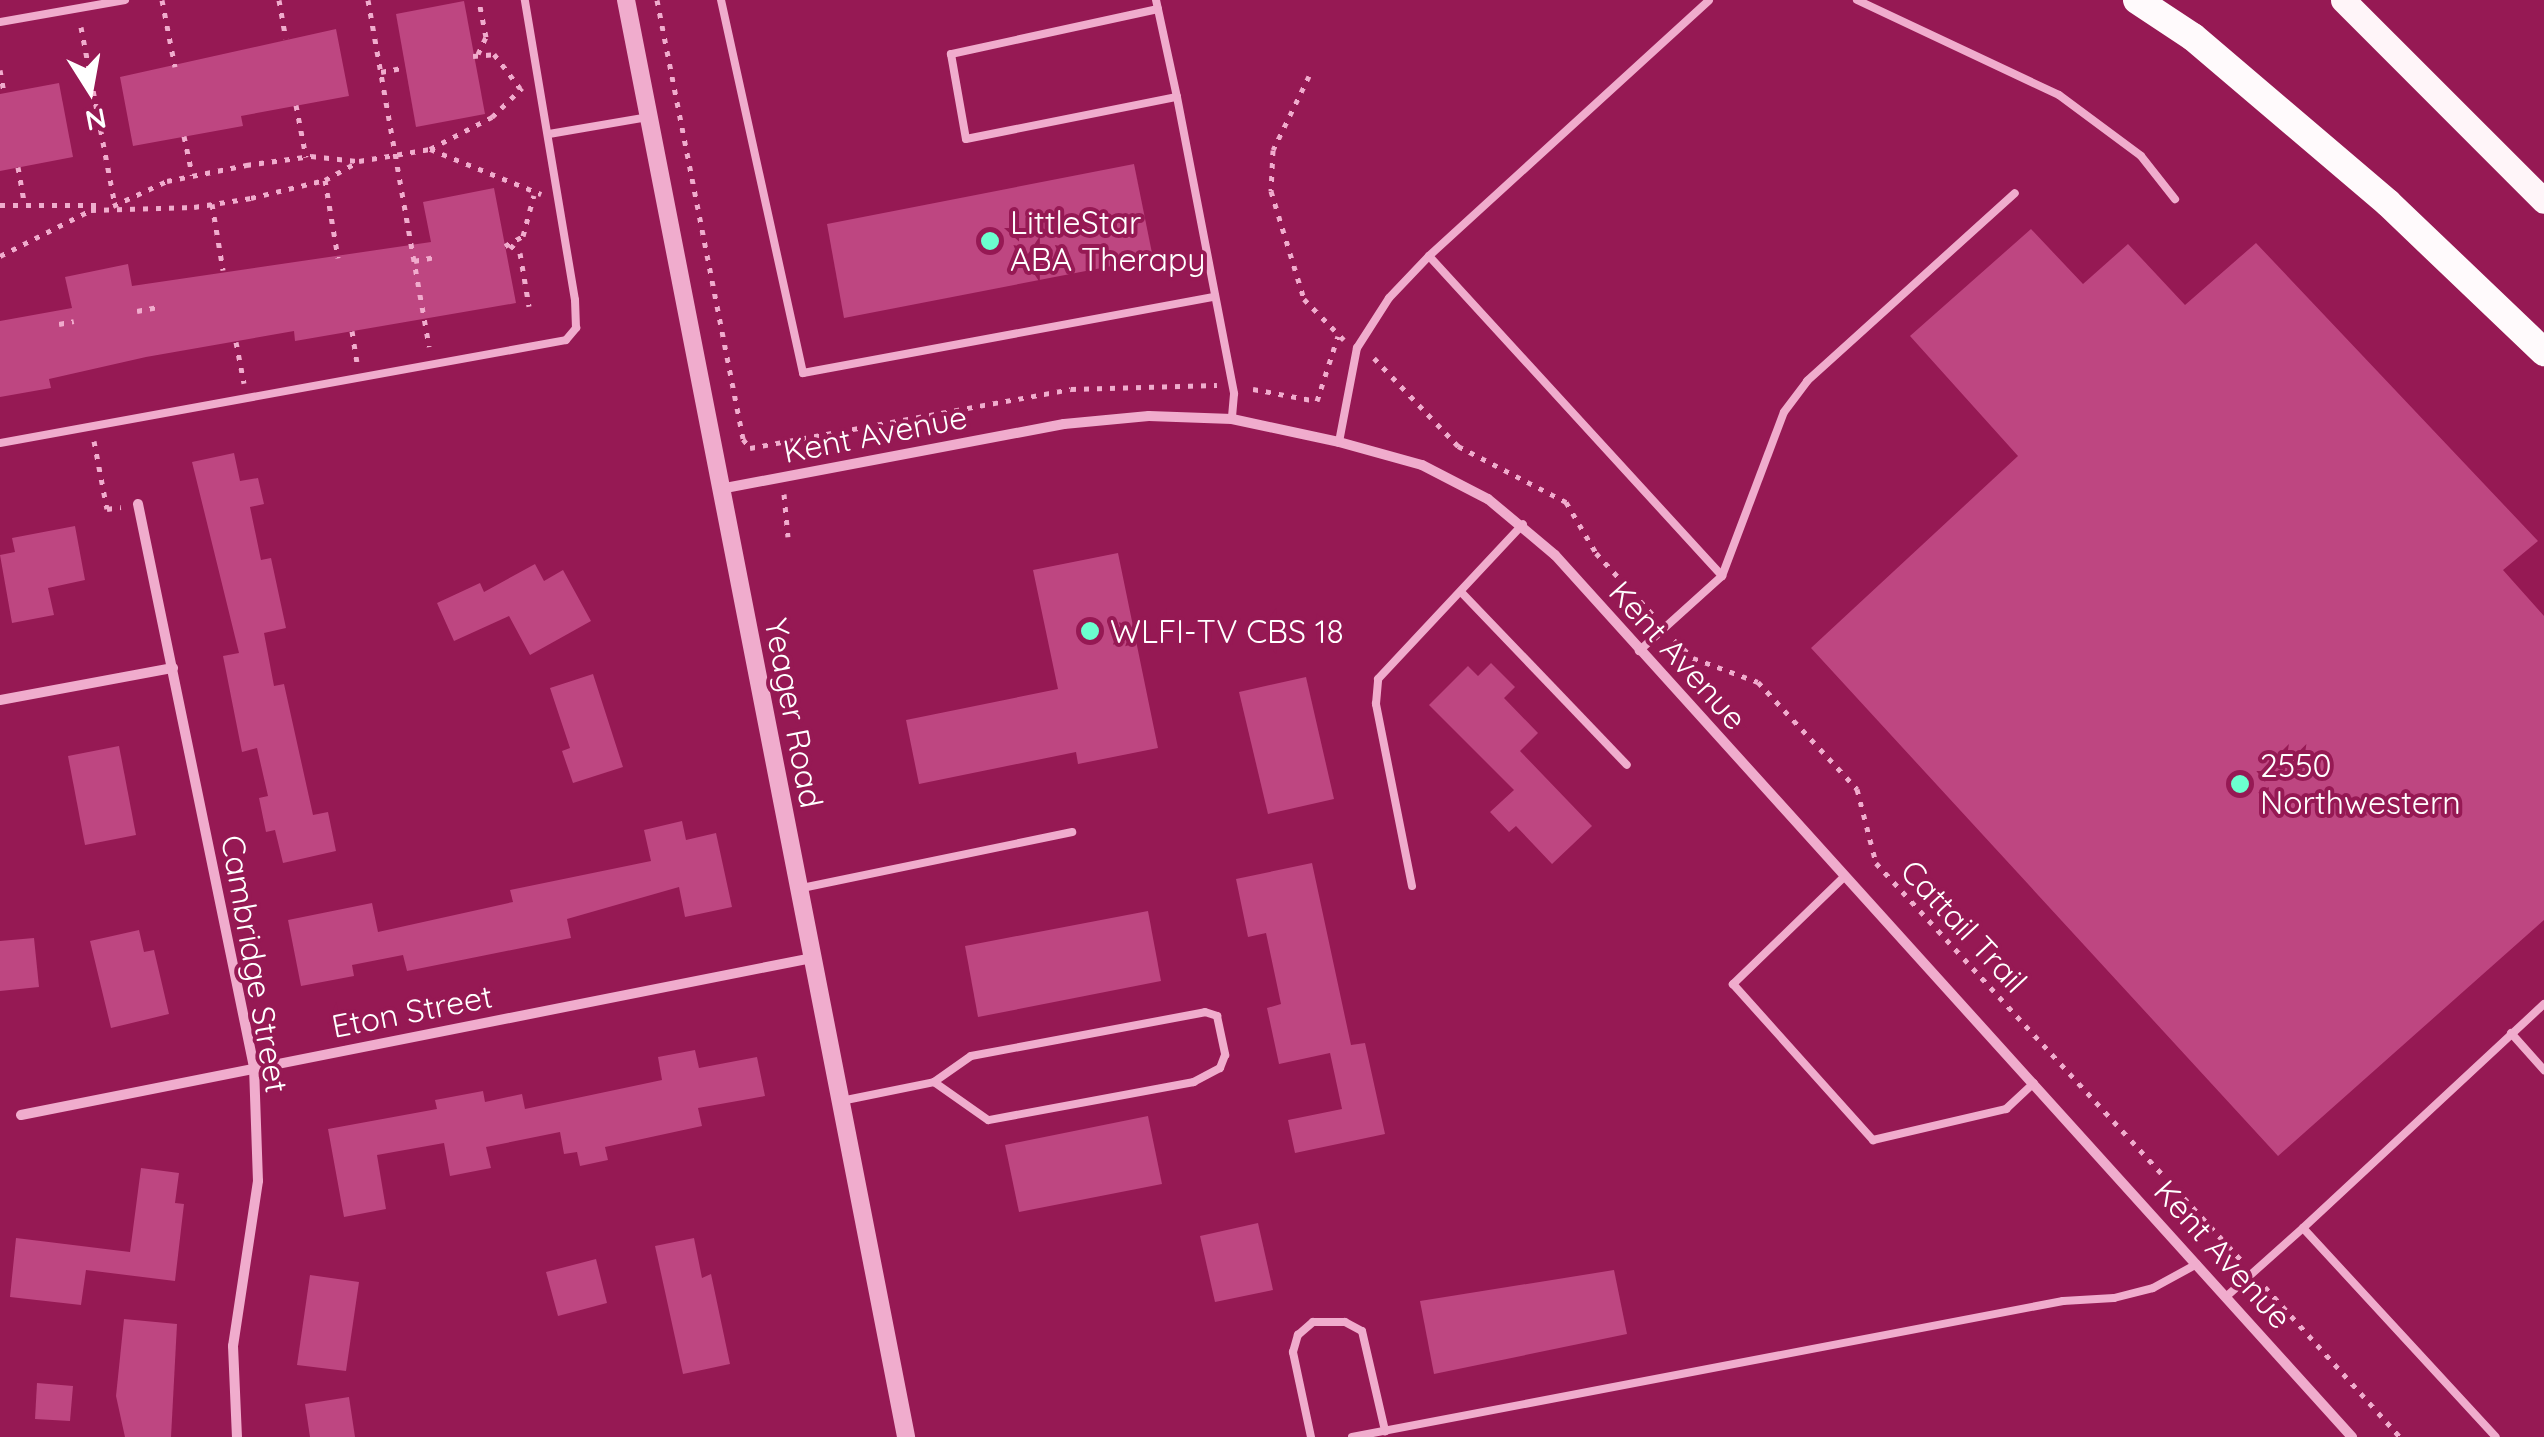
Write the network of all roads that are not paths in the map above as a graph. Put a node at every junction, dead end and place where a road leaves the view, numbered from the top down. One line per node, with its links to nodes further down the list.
1 (125, 0): 10 (lane)
2 (525, 0): 13 (lane)
3 (626, 0): 12 (street, Yeager Road)
4 (721, 0): 18 (lane)
5 (1709, 0): 17 (lane)
6 (1856, 0): 15 (lane)
7 (2137, 0): 19 (highway)
8 (2343, 0): 16 (main road)
9 (1157, 4): 11 (lane); 11 (lane)
10 (0, 22)
11 (1177, 97): 18 (lane)
12 (648, 116): 13 (lane); 23 (street, Yeager Road)
13 (549, 134): 22 (lane)
14 (2014, 193): 26 (lane)
15 (2175, 199)
16 (2544, 201)
17 (1429, 256): 21 (lane); 26 (lane)
18 (1214, 297): 20 (lane)
19 (2544, 352)
20 (1232, 420): 21 (street, Kent Avenue); 23 (street, Kent Avenue)
21 (1339, 442): 25 (street, Kent Avenue)
22 (0, 443)
23 (720, 488): 35 (street, Yeager Road)
24 (138, 504): 29 (street, Cambridge Street)
25 (1523, 524): 27 (lane); 28 (street, Kent Avenue)
26 (1722, 576): 28 (lane)
27 (1462, 592): 31 (lane); 34 (lane)
28 (1639, 651): 33 (street, Kent Avenue)
29 (173, 668): 30 (street); 39 (street, Cambridge Street)
30 (0, 700)
31 (1626, 765)
32 (1072, 832): 35 (lane)
33 (1846, 876): 42 (street, Kent Avenue); 42 (lane)
34 (1412, 886)
35 (797, 888): 36 (street, Yeager Road)
36 (812, 958): 39 (street, Eton Street); 43 (street, Yeager Road)
37 (2544, 1004): 38 (lane)
38 (2512, 1033): 40 (lane); 45 (lane)
39 (254, 1067): 44 (street, Eton Street); 49 (street, Cambridge Street)
40 (2544, 1070)
41 (934, 1082): 41 (lane); 43 (lane)
42 (2034, 1083): 46 (street, Kent Avenue)
43 (841, 1101): 50 (street, Yeager Road)
44 (22, 1115)
45 (2303, 1228): 47 (lane); 54 (lane)
46 (2199, 1262): 47 (street, Kent Avenue); 48 (lane)
47 (2228, 1295): 53 (street, Kent Avenue)
48 (1385, 1431): 51 (lane); 52 (lane)
49 (237, 1437)
50 (906, 1437)
51 (1311, 1437)
52 (1352, 1437)
53 (2352, 1437)
54 (2496, 1437)

